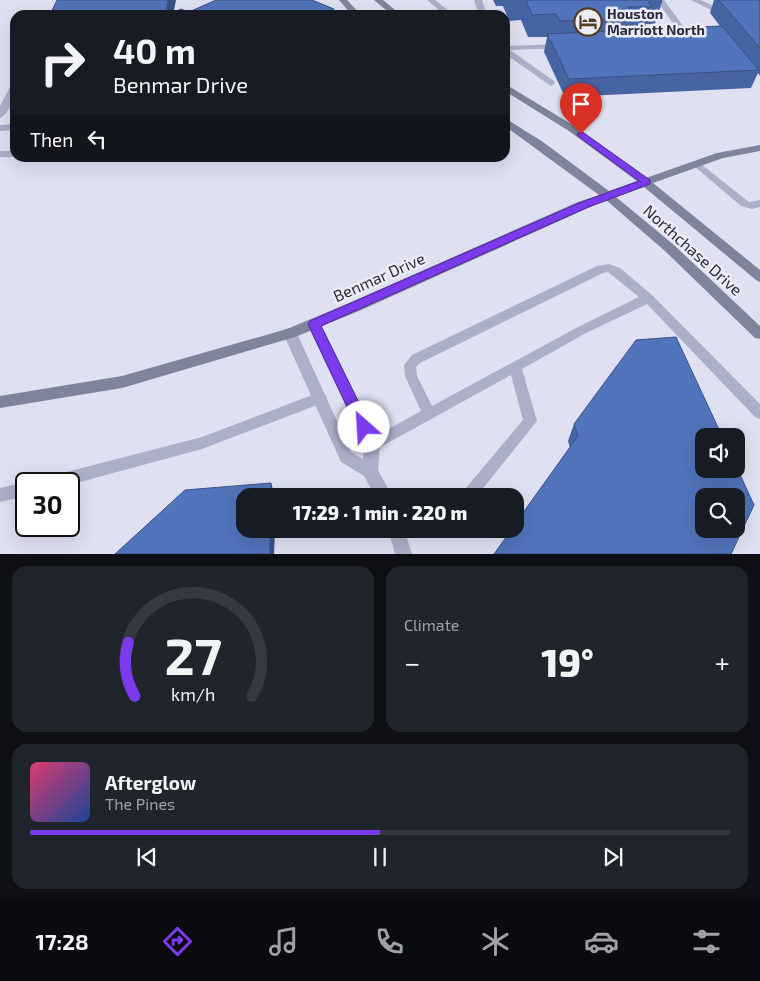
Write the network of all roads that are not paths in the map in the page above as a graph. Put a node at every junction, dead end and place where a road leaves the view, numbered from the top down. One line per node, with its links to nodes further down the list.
1 (343, 0): 6 (street)
2 (378, 0): 7 (street)
3 (431, 0): 8 (lane)
4 (660, 0): 10 (lane)
5 (695, 0): 9 (lane)
6 (352, 10)
7 (391, 10)
8 (444, 10)
9 (736, 18)
10 (672, 41)
11 (568, 45): 12 (lane)
12 (510, 49)
13 (510, 53): 14 (lane)
14 (551, 83)
15 (510, 90): 21 (street, Northchase Drive)
16 (10, 101): 17 (lane)
17 (0, 116)
18 (510, 124): 22 (street, Northchase Drive)
19 (760, 148): 20 (street, Benmar Drive)
20 (697, 164): 21 (street, Benmar Drive); 23 (lane)
21 (646, 182): 22 (street, Benmar Drive); 24 (street, Northchase Drive)
22 (609, 196): 26 (street, Benmar Drive); 28 (street, Northchase Drive)
23 (760, 203)
24 (760, 277)
25 (648, 298): 29 (lane); 32 (lane); 33 (lane)
26 (314, 324): 27 (street, Benmar Drive); 34 (street)
27 (290, 333): 30 (street); 31 (street, Benmar Drive)
28 (760, 334)
29 (515, 367): 32 (lane); 38 (lane)
30 (320, 398): 35 (street); 36 (lane)
31 (0, 402)
32 (429, 413): 34 (lane)
33 (760, 413)
34 (372, 445): 35 (street)
35 (370, 470): 37 (street)
36 (80, 475)
37 (380, 488)
38 (472, 488)
39 (15, 492): 40 (lane)
40 (0, 495)
41 (399, 538): 42 (street)
42 (404, 554)

